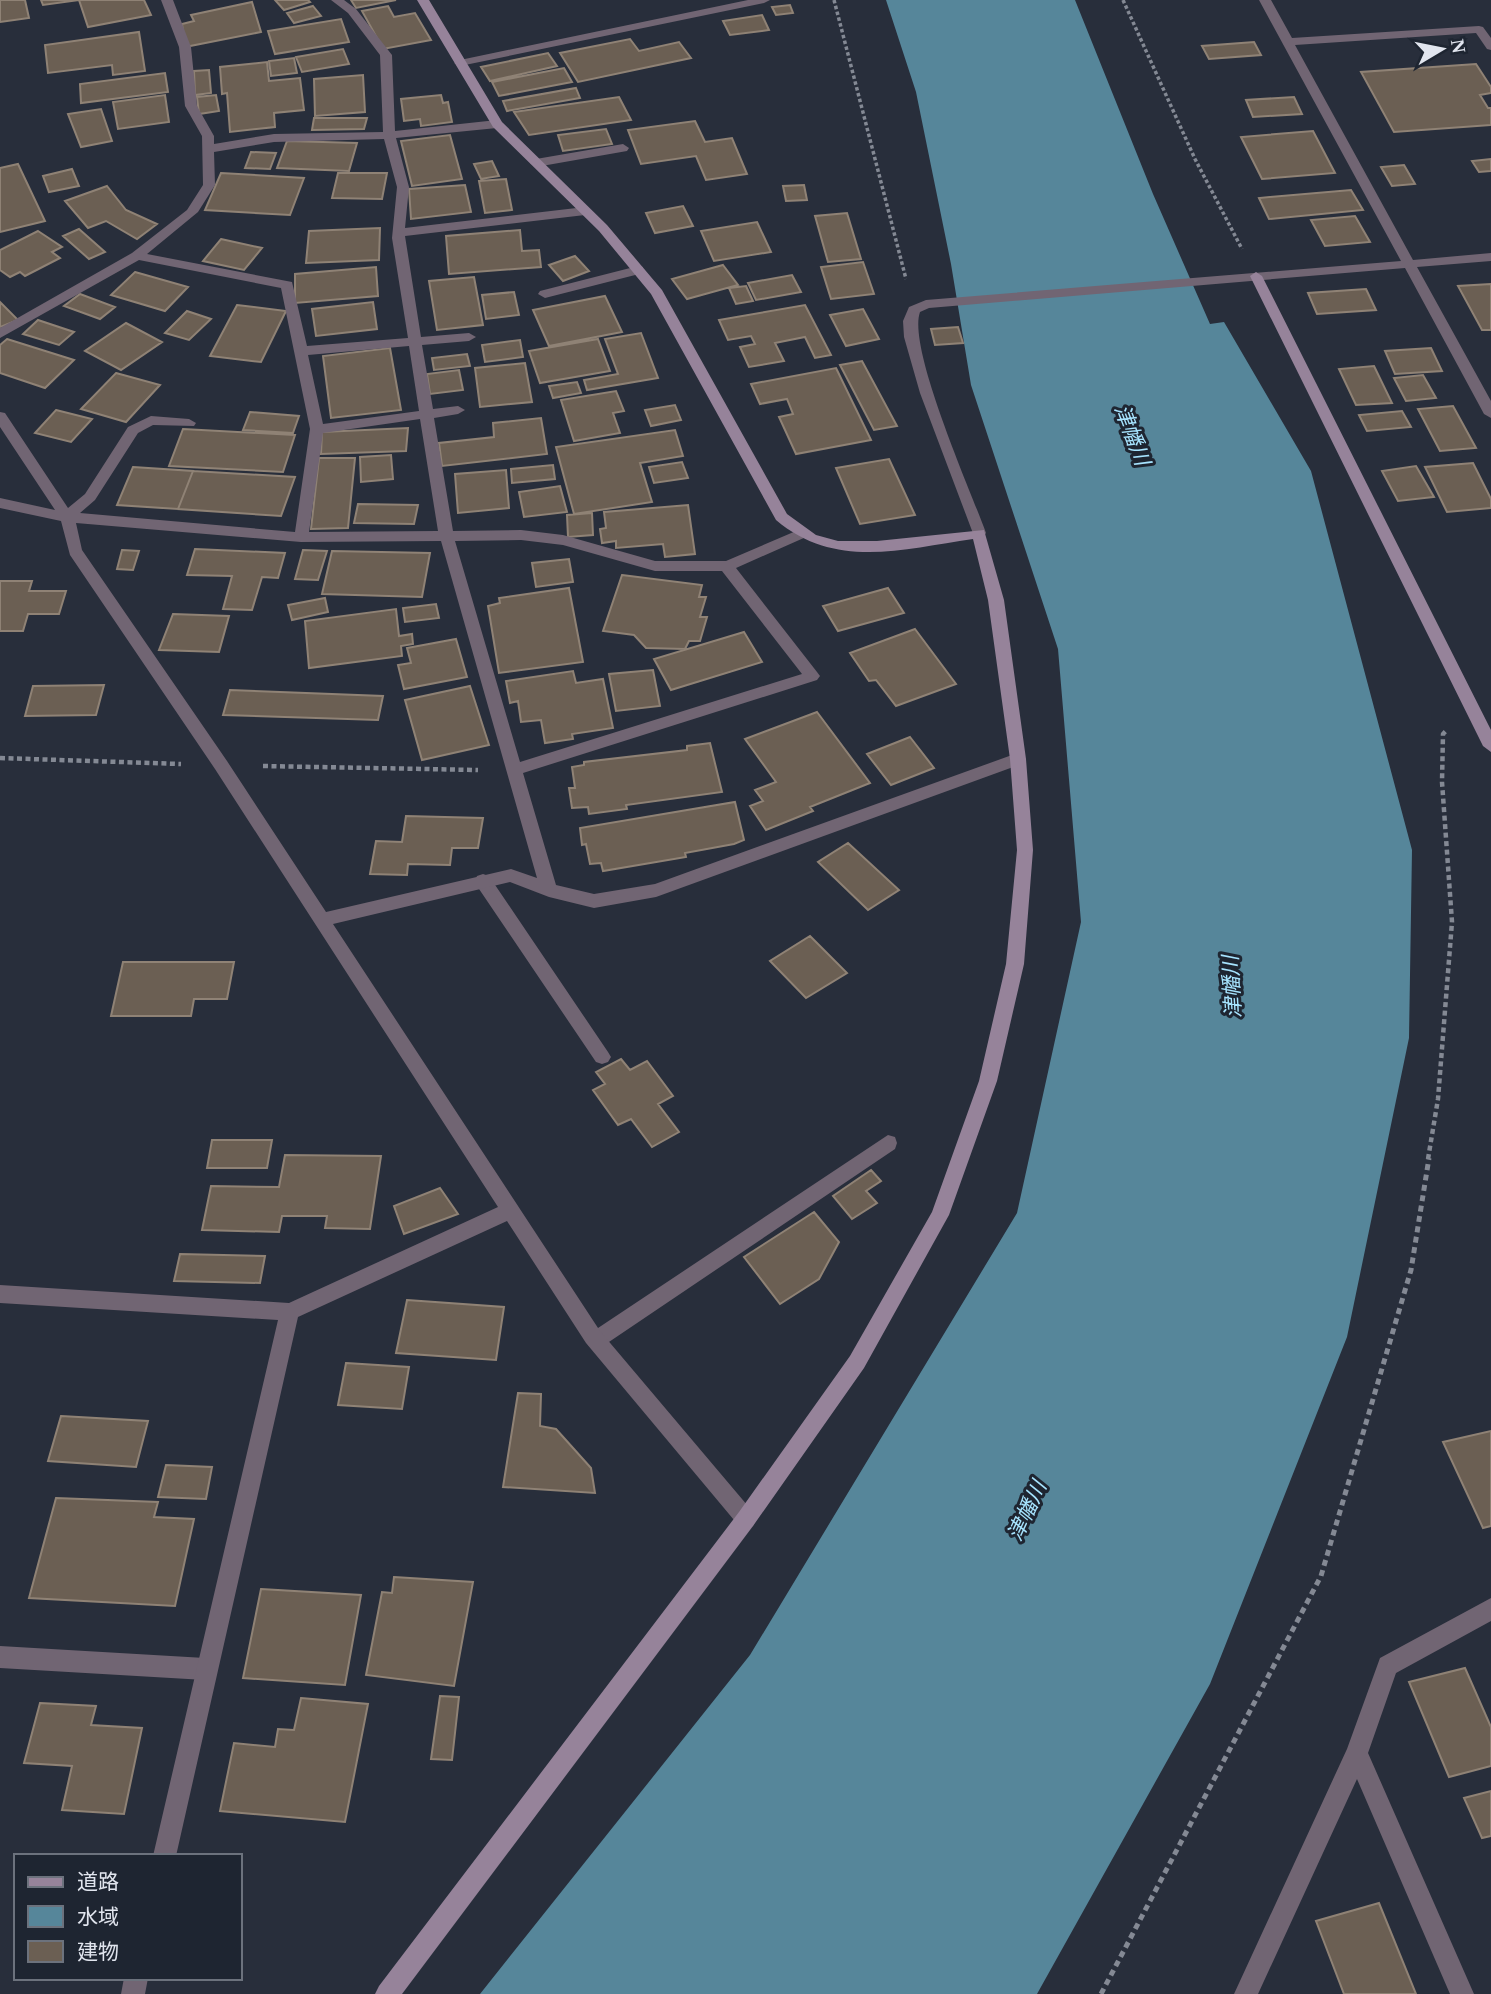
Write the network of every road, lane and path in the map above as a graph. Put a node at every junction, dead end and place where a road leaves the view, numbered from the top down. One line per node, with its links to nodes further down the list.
1 (167, 0): 14 (street)
2 (337, 0): 12 (street)
3 (423, 0): 10 (street)
4 (764, 0): 10 (street)
5 (834, 0): 24 (path)
6 (1124, 0): 22 (path)
7 (1265, 0): 8 (street)
8 (1288, 42): 9 (street); 20 (street)
9 (1491, 47)
10 (460, 63): 11 (street)
11 (497, 124): 12 (street); 15 (street)
12 (389, 135): 14 (street); 17 (street)
13 (623, 148): 15 (street)
14 (208, 149): 18 (street)
15 (536, 163): 16 (street)
16 (586, 211): 17 (street); 21 (street)
17 (399, 233): 27 (street)
18 (137, 256): 25 (street); 28 (street)
19 (1491, 257): 20 (street)
20 (1410, 263): 22 (street); 30 (street)
21 (638, 270): 23 (street); 39 (street)
22 (1256, 276): 24 (street); 42 (street)
23 (545, 294)
24 (914, 310): 37 (street)
25 (0, 334)
26 (469, 337): 27 (street)
27 (414, 340): 28 (street); 31 (street)
28 (302, 351): 34 (street)
29 (458, 410): 31 (street)
30 (1491, 414)
31 (427, 415): 34 (street); 38 (street)
32 (0, 416): 36 (street)
33 (189, 423): 36 (street)
34 (317, 429): 40 (street)
35 (0, 503): 36 (street)
36 (67, 517): 40 (street); 48 (street)
37 (979, 533): 39 (street); 44 (street)
38 (446, 534): 40 (street); 41 (street); 45 (street)
39 (801, 534): 41 (street)
40 (301, 537)
41 (726, 566): 45 (street)
42 (1470, 705): 43 (street); 62 (path)
43 (1491, 746)
44 (1018, 759): 47 (street); 55 (street)
45 (515, 770): 47 (street)
46 (483, 881): 47 (street); 48 (street); 49 (street)
47 (549, 890)
48 (320, 920): 51 (street)
49 (602, 1057)
50 (888, 1143): 54 (street)
51 (512, 1210): 53 (street); 54 (street)
52 (0, 1294): 53 (street)
53 (290, 1312): 58 (street)
54 (596, 1340): 55 (street)
55 (746, 1519): 61 (street)
56 (1491, 1609): 59 (street)
57 (0, 1657): 58 (street)
58 (205, 1669): 60 (street)
59 (1357, 1753): 63 (street); 64 (street)
60 (163, 1854)
61 (387, 1994)
62 (1101, 1994)
63 (1246, 1994)
64 (1462, 1994)

